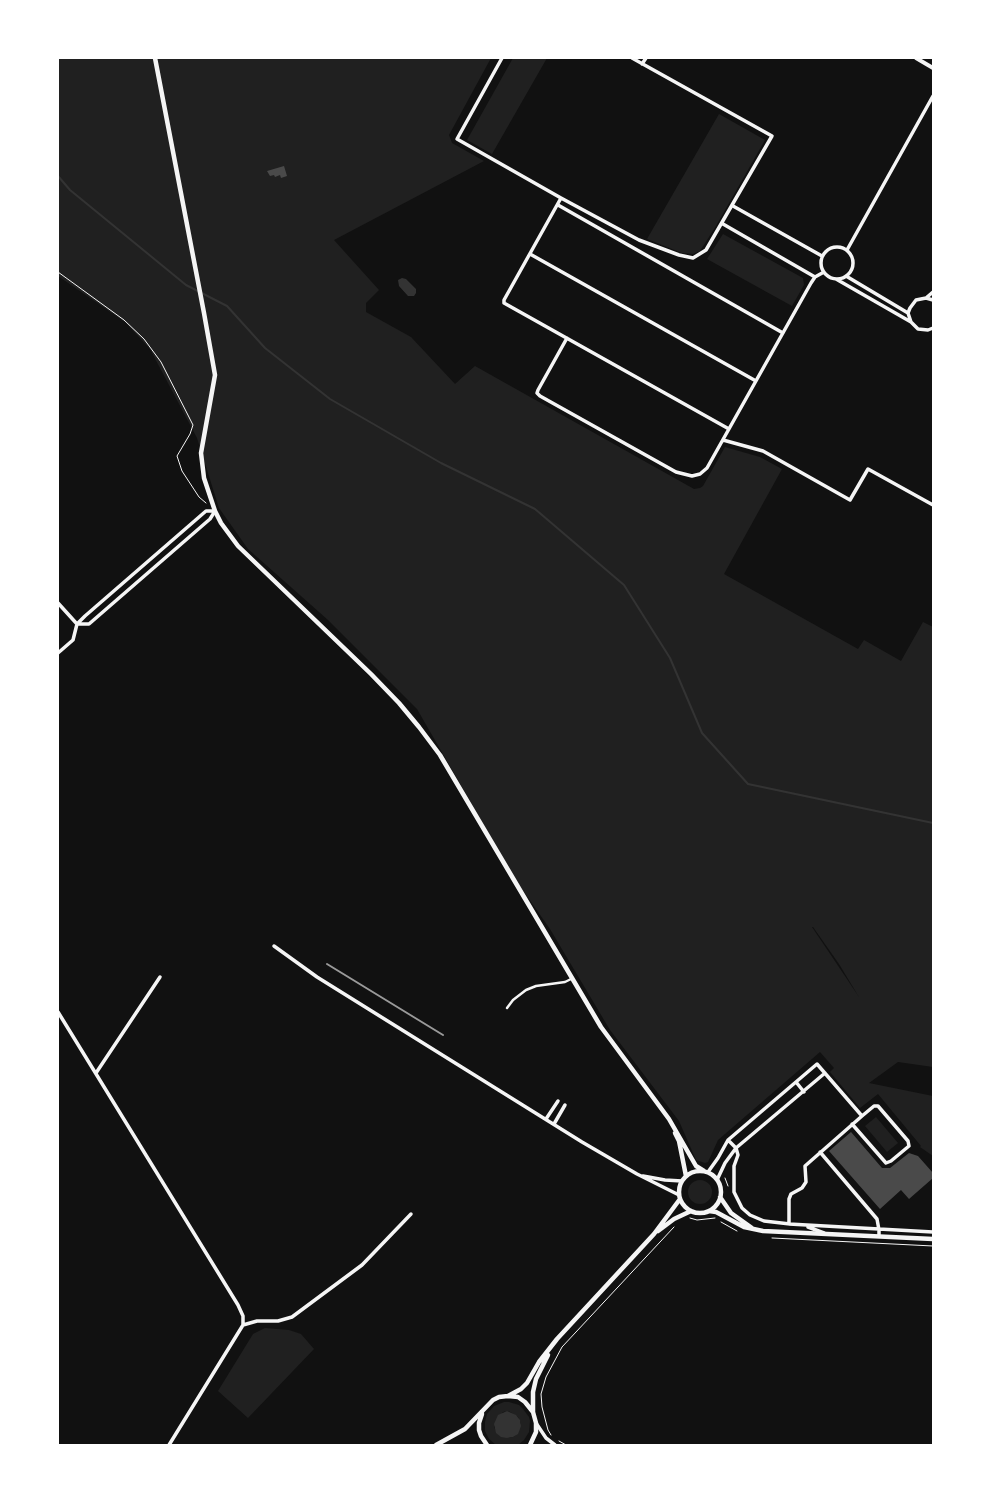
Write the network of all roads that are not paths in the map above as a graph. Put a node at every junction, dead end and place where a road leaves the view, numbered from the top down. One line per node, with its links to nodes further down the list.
1 (155, 58): 32 (main road)
2 (502, 58): 9 (street)
3 (632, 58): 6 (street)
4 (646, 58): 6 (street)
5 (916, 58): 7 (street)
6 (642, 64): 11 (street)
7 (933, 68)
8 (933, 96): 13 (street)
9 (561, 198): 10 (street); 12 (street)
10 (558, 205): 14 (street); 26 (street)
11 (733, 206): 12 (street); 15 (street)
12 (723, 224): 18 (street)
13 (847, 250): 15 (street); 17 (street)
14 (530, 254): 27 (street); 28 (street)
15 (822, 256): 16 (street)
16 (824, 272): 18 (street); 19 (street)
17 (846, 276): 19 (street); 23 (street)
18 (815, 277): 26 (street)
19 (836, 279): 24 (street)
20 (933, 292): 21 (street)
21 (926, 298): 22 (street); 23 (street)
22 (933, 300)
23 (908, 313): 24 (street)
24 (911, 322): 25 (street)
25 (933, 328)
26 (783, 333): 28 (street)
27 (567, 338): 29 (street); 30 (street)
28 (756, 381): 29 (street)
29 (729, 429): 30 (street)
30 (723, 440): 31 (street)
31 (933, 505)
32 (215, 511): 34 (street); 34 (street); 38 (main road)
33 (58, 603): 34 (street)
34 (77, 624): 35 (street)
35 (58, 653)
36 (274, 946): 49 (street)
37 (160, 977): 41 (street)
38 (571, 979): 39 (street); 48 (main road)
39 (507, 1008)
40 (58, 1012): 41 (street)
41 (96, 1073): 73 (street)
42 (825, 1073): 43 (street); 44 (street); 47 (street)
43 (796, 1082): 44 (street); 52 (street)
44 (804, 1092): 53 (street)
45 (558, 1101): 49 (street)
46 (565, 1105): 50 (street)
47 (862, 1116): 51 (street); 51 (street)
48 (669, 1119): 55 (main road); 57 (main road)
49 (546, 1120): 50 (street)
50 (554, 1124): 56 (street)
51 (852, 1124): 54 (street)
52 (728, 1140): 53 (street); 55 (street)
53 (736, 1148): 58 (street); 65 (street)
54 (820, 1152): 65 (street); 67 (street)
55 (706, 1172): 57 (main road); 58 (main road)
56 (637, 1174): 59 (street); 60 (street)
57 (686, 1176): 59 (main road)
58 (717, 1180): 61 (main road)
59 (682, 1181): 60 (main road)
60 (680, 1197): 63 (main road); 69 (main road)
61 (720, 1197): 62 (main road); 66 (main road)
62 (709, 1210): 63 (main road); 66 (main road)
63 (691, 1211): 69 (main road)
64 (411, 1214): 73 (street)
65 (789, 1224): 67 (street); 70 (street)
66 (752, 1228): 70 (main road)
67 (879, 1230): 68 (street); 71 (street)
68 (933, 1232)
69 (654, 1234): 74 (main road)
70 (829, 1234): 71 (main road)
71 (879, 1236): 72 (main road)
72 (933, 1239)
73 (243, 1325): 79 (street)
74 (551, 1348): 75 (main road); 77 (main road)
75 (508, 1396): 76 (main road); 77 (main road)
76 (483, 1410): 80 (main road); 81 (main road)
77 (533, 1412): 78 (main road)
78 (536, 1423): 82 (main road); 83 (street)
79 (169, 1445)
80 (436, 1445)
81 (487, 1445)
82 (530, 1445)
83 (555, 1445)

